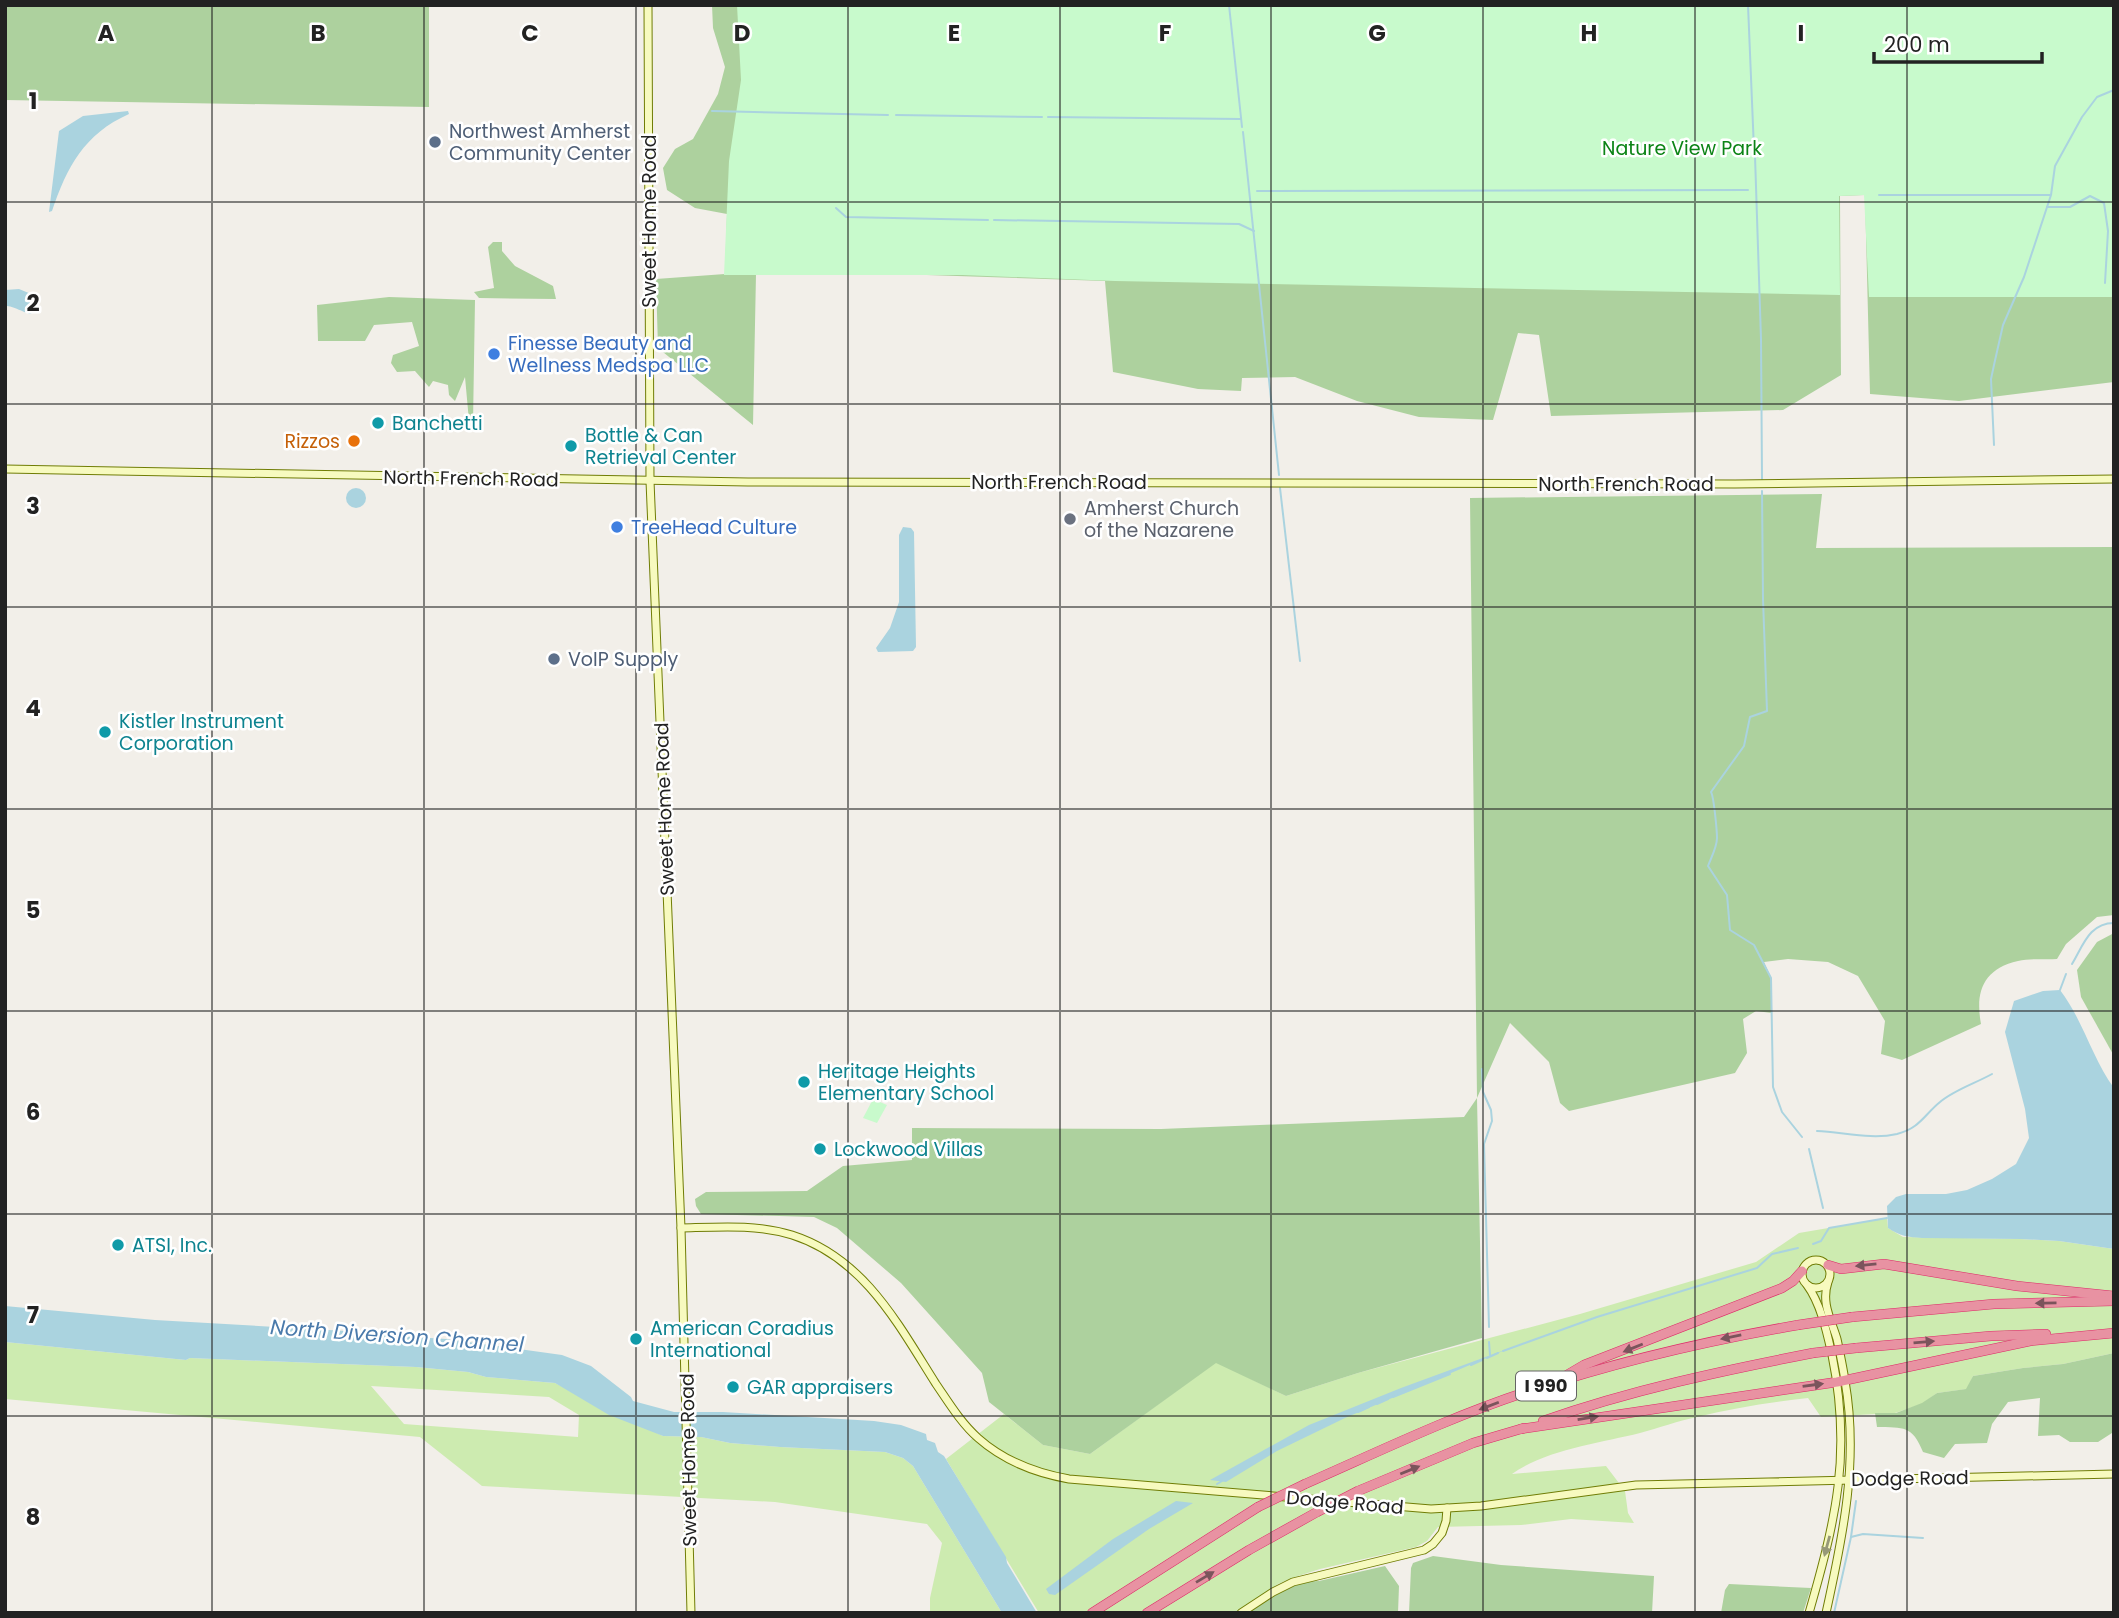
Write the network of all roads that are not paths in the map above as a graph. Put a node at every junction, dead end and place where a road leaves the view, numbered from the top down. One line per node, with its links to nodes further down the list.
1 (648, 5): 4 (main road, Sweet Home Road)
2 (5, 469): 4 (main road, North French Road)
3 (2114, 479): 4 (main road, North French Road)
4 (650, 481): 5 (main road, Sweet Home Road)
5 (681, 1228): 18 (main road, Dodge Road); 19 (main road, Sweet Home Road)
6 (1828, 1265): 7 (main road); 8 (main road); 10 (highway, one-way to 6)
7 (1802, 1271): 9 (main road); 13 (highway, one-way to 13)
8 (1828, 1282): 9 (main road); 12 (main road)
9 (1807, 1285): 12 (main road)
10 (2114, 1298): 13 (highway, I 990, one-way to 13, bridge)
11 (2114, 1333): 12 (highway); 14 (highway, I 990, one-way to 11, bridge)
12 (1841, 1381): 14 (highway, one-way to 12); 16 (main road); 17 (main road)
13 (1553, 1383): 20 (highway, I 990, one-way to 20, bridge)
14 (1521, 1429): 21 (highway, I 990, one-way to 14, bridge)
15 (2114, 1474): 16 (main road, Dodge Road)
16 (1850, 1479): 17 (main road, Dodge Road); 24 (main road)
17 (1840, 1480): 18 (main road, Dodge Road); 23 (main road, one-way to 23)
18 (1447, 1508): 22 (main road)
19 (691, 1613)
20 (1092, 1613)
21 (1147, 1613)
22 (1241, 1613)
23 (1809, 1613)
24 (1826, 1613)

